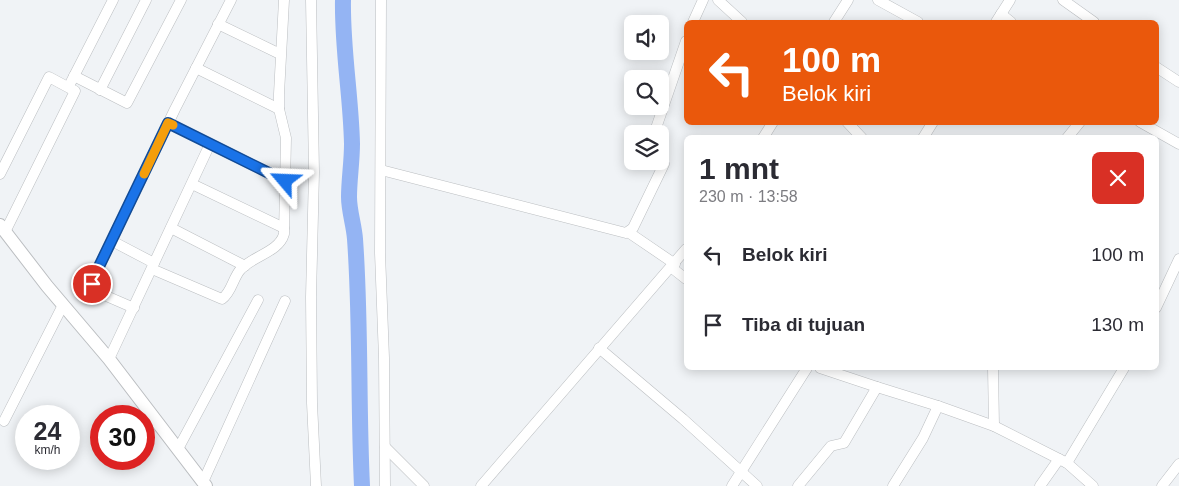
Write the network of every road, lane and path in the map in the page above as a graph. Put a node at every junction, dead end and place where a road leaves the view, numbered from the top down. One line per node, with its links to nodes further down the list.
1 (113, 0): 25 (street)
2 (146, 0): 28 (street)
3 (181, 0): 28 (street)
4 (231, 0): 20 (street)
5 (283, 0): 22 (street)
6 (311, 0): 77 (street)
7 (381, 0): 39 (street)
8 (702, 0): 15 (street)
9 (718, 0): 16 (street)
10 (848, 0): 17 (street)
11 (878, 0): 18 (street)
12 (1010, 0): 14 (street)
13 (1062, 0): 19 (street)
14 (998, 18)
15 (695, 20)
16 (740, 20)
17 (835, 20)
18 (914, 20)
19 (1091, 20)
20 (218, 24): 22 (street); 23 (street)
21 (684, 46): 31 (street)
22 (280, 54): 29 (street)
23 (196, 68): 29 (street); 30 (street)
24 (1159, 69): 26 (street)
25 (74, 76): 27 (street); 28 (street)
26 (1179, 81)
27 (68, 87): 41 (street); 46 (street)
28 (100, 90)
29 (279, 109): 42 (street)
30 (168, 123): 37 (street); 48 (street)
31 (657, 125)
32 (850, 125): 35 (street)
33 (1078, 125): 36 (street)
34 (1145, 125): 38 (street)
35 (859, 135)
36 (1069, 135)
37 (210, 144): 42 (street); 43 (street)
38 (1179, 144)
39 (381, 170): 47 (street); 70 (street)
40 (661, 170): 47 (street)
41 (0, 174)
42 (285, 181): 45 (street)
43 (192, 184): 44 (street); 45 (street)
44 (171, 228): 51 (street); 52 (street)
45 (284, 228): 52 (street)
46 (3, 229): 58 (street)
47 (628, 232): 53 (street)
48 (112, 241): 51 (street); 59 (street)
49 (684, 252): 53 (street)
50 (1179, 258): 57 (street)
51 (153, 266): 52 (street); 59 (street)
52 (245, 266)
53 (673, 266): 54 (street); 60 (street)
54 (684, 277)
55 (258, 300): 71 (street)
56 (285, 301): 76 (street)
57 (1159, 301)
58 (63, 305): 61 (street); 68 (street)
59 (134, 308): 61 (street)
60 (599, 348): 74 (street); 80 (street)
61 (109, 359): 71 (street)
62 (804, 370): 74 (street)
63 (826, 370): 66 (street)
64 (993, 370): 69 (street)
65 (1123, 370): 72 (street)
66 (877, 387): 67 (street); 83 (street)
67 (938, 406): 69 (street); 75 (street)
68 (4, 421)
69 (994, 426): 72 (street)
70 (384, 447): 78 (street); 79 (street)
71 (178, 449): 76 (street)
72 (1063, 461): 85 (street); 86 (street)
73 (1179, 464): 87 (street)
74 (742, 471): 81 (street); 82 (street)
75 (895, 483): 84 (street)
76 (205, 484)
77 (316, 486)
78 (385, 486)
79 (424, 486)
80 (481, 486)
81 (732, 486)
82 (757, 486)
83 (798, 486)
84 (906, 486)
85 (1040, 486)
86 (1093, 486)
87 (1162, 486)

